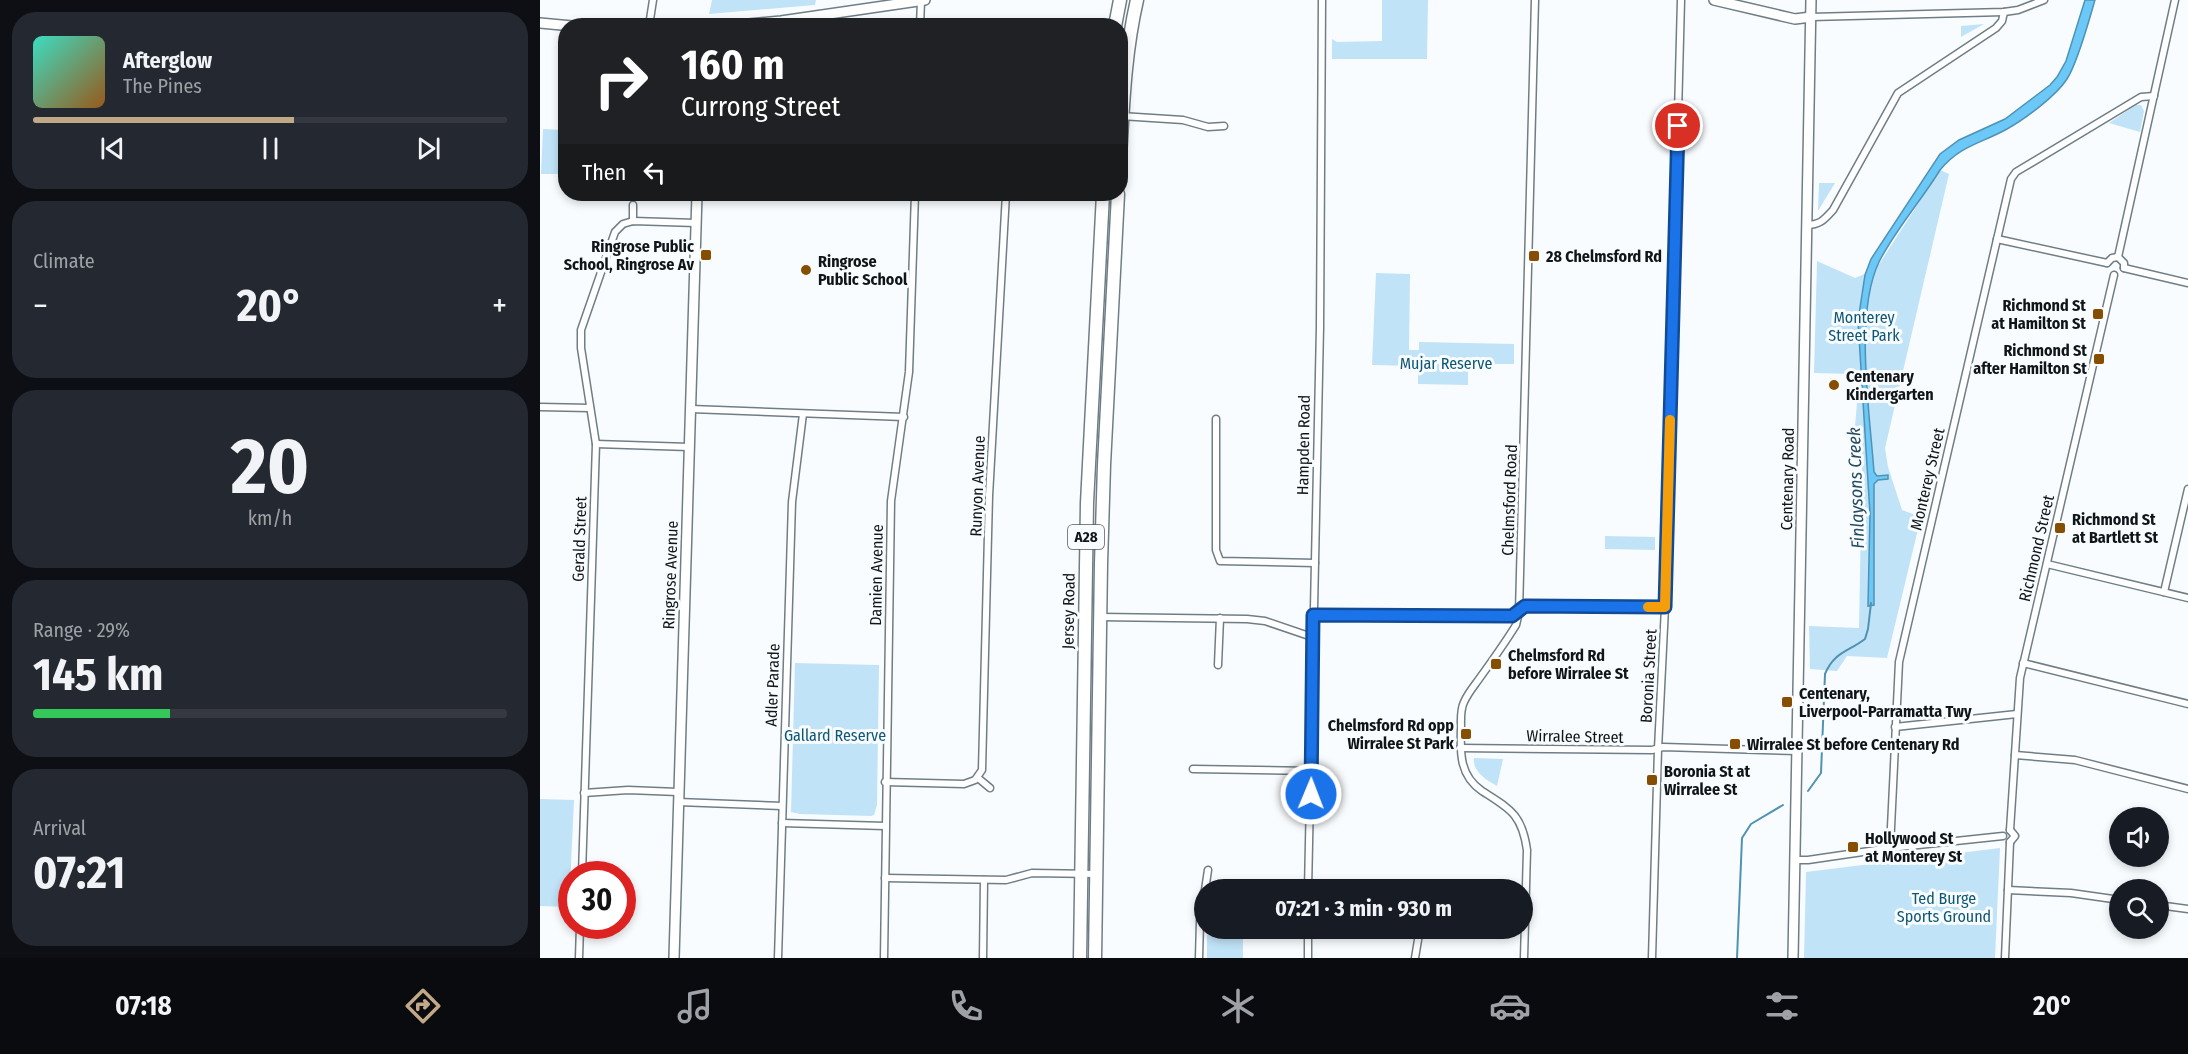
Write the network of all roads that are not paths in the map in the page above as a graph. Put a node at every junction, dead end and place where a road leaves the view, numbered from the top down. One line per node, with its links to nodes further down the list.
1 (653, 0): 17 (street)
2 (925, 0): 13 (main road)
3 (1111, 0): 14 (highway)
4 (1137, 0): 22 (highway)
5 (1322, 0): 50 (street, Hampden Road)
6 (1535, 0): 55 (street, Chelmsford Road)
7 (1681, 0): 54 (street, Boronia Street)
8 (1714, 0): 16 (main road)
9 (1811, 0): 16 (main road, Centenary Road)
10 (2044, 0): 15 (street)
11 (2175, 0): 23 (street)
12 (910, 1): 13 (main road); 18 (main road)
13 (921, 1): 19 (street)
14 (1119, 6)
15 (2004, 12): 16 (street); 34 (street)
16 (1811, 17): 34 (main road, Centenary Road)
17 (650, 18)
18 (809, 18)
19 (920, 18)
20 (540, 24): 21 (main road)
21 (558, 25)
22 (1128, 55)
23 (2154, 96): 35 (street, Monterey Street); 36 (street)
24 (1128, 116): 25 (street)
25 (1224, 126)
26 (697, 201): 33 (main road, Ringrose Avenue)
27 (915, 201): 45 (street, Damien Avenue)
28 (1006, 201): 71 (street, Runyon Avenue)
29 (1103, 201): 87 (highway, Jersey Road / A28)
30 (1118, 201): 57 (highway, Jersey Road / A28)
31 (633, 205): 32 (street)
32 (633, 221): 33 (street); 42 (street, Gerald Street)
33 (696, 222): 43 (main road, Ringrose Avenue)
34 (1806, 225): 67 (main road, Centenary Road)
35 (1997, 239): 37 (street); 64 (street, Monterey Street)
36 (2118, 257): 37 (street); 38 (street)
37 (2107, 263): 39 (street)
38 (2124, 268): 39 (street); 40 (street)
39 (2114, 275): 51 (street, Richmond Street)
40 (2188, 283)
41 (540, 407): 42 (street)
42 (590, 408): 47 (street, Gerald Street)
43 (691, 409): 44 (street); 48 (main road, Ringrose Avenue)
44 (803, 414): 45 (street); 77 (street, Adler Parade)
45 (904, 417): 72 (street, Damien Avenue)
46 (1216, 419): 50 (street)
47 (596, 444): 48 (street); 75 (street, Gerald Street)
48 (689, 447): 76 (main road, Ringrose Avenue)
49 (2188, 489): 52 (street)
50 (1315, 563): 56 (street, Hampden Road)
51 (2047, 564): 52 (street); 60 (street, Richmond Street)
52 (2164, 592): 53 (street)
53 (2188, 598)
54 (1665, 607): 55 (street); 66 (street, Boronia Street)
55 (1519, 612): 56 (street); 65 (street, Chelmsford Road)
56 (1313, 615): 59 (street, Hampden Road)
57 (1100, 617): 58 (street); 88 (highway, Jersey Road / A28)
58 (1220, 618): 59 (street); 61 (street)
59 (1312, 637): 70 (street, Hampden Road)
60 (2023, 663): 62 (street); 63 (street, Richmond Street)
61 (1218, 665)
62 (2188, 704)
63 (2017, 714): 64 (street); 68 (street, Richmond Street)
64 (1895, 727): 83 (street, Monterey Street)
65 (1460, 748): 66 (street, Wirralee Street); 111 (street, Chelmsford Road)
66 (1658, 749): 67 (street, Wirralee Street); 112 (street, Boronia Street)
67 (1797, 752): 84 (main road, Centenary Road)
68 (2015, 756): 74 (street); 80 (street, Richmond Street)
69 (1193, 769): 70 (street)
70 (1311, 771): 91 (street, Hampden Road)
71 (978, 778): 72 (street); 73 (street)
72 (885, 782): 79 (street, Damien Avenue)
73 (990, 788)
74 (2188, 789)
75 (584, 793): 76 (street); 85 (street, Gerald Street)
76 (678, 797): 77 (street); 102 (main road, Ringrose Avenue)
77 (782, 806): 78 (street, Adler Parade)
78 (782, 823): 79 (street); 103 (street, Adler Parade)
79 (885, 826): 89 (street, Damien Avenue)
80 (2010, 830): 81 (street); 82 (street)
81 (2003, 836): 82 (street); 83 (street)
82 (2010, 842): 93 (street)
83 (1890, 848): 84 (street)
84 (1794, 860): 113 (main road, Centenary Road)
85 (582, 861)
86 (1208, 870): 90 (street)
87 (1081, 874): 88 (street); 92 (street); 106 (highway, Jersey Road / A28)
88 (1096, 874): 107 (highway, Jersey Road / A28)
89 (885, 879): 92 (street); 104 (street, Damien Avenue)
90 (1207, 879)
91 (1308, 879)
92 (984, 880): 105 (street)
93 (2008, 890): 94 (street); 114 (street)
94 (2109, 898)
95 (2169, 906): 96 (street)
96 (2188, 909)
97 (580, 939): 101 (street)
98 (1200, 939): 108 (street)
99 (1308, 939): 109 (street)
100 (1418, 939): 110 (street)
101 (579, 958)
102 (674, 958)
103 (778, 958)
104 (884, 958)
105 (983, 958)
106 (1080, 958)
107 (1095, 958)
108 (1199, 958)
109 (1308, 958)
110 (1415, 958)
111 (1524, 958)
112 (1652, 958)
113 (1793, 958)
114 (2005, 958)

